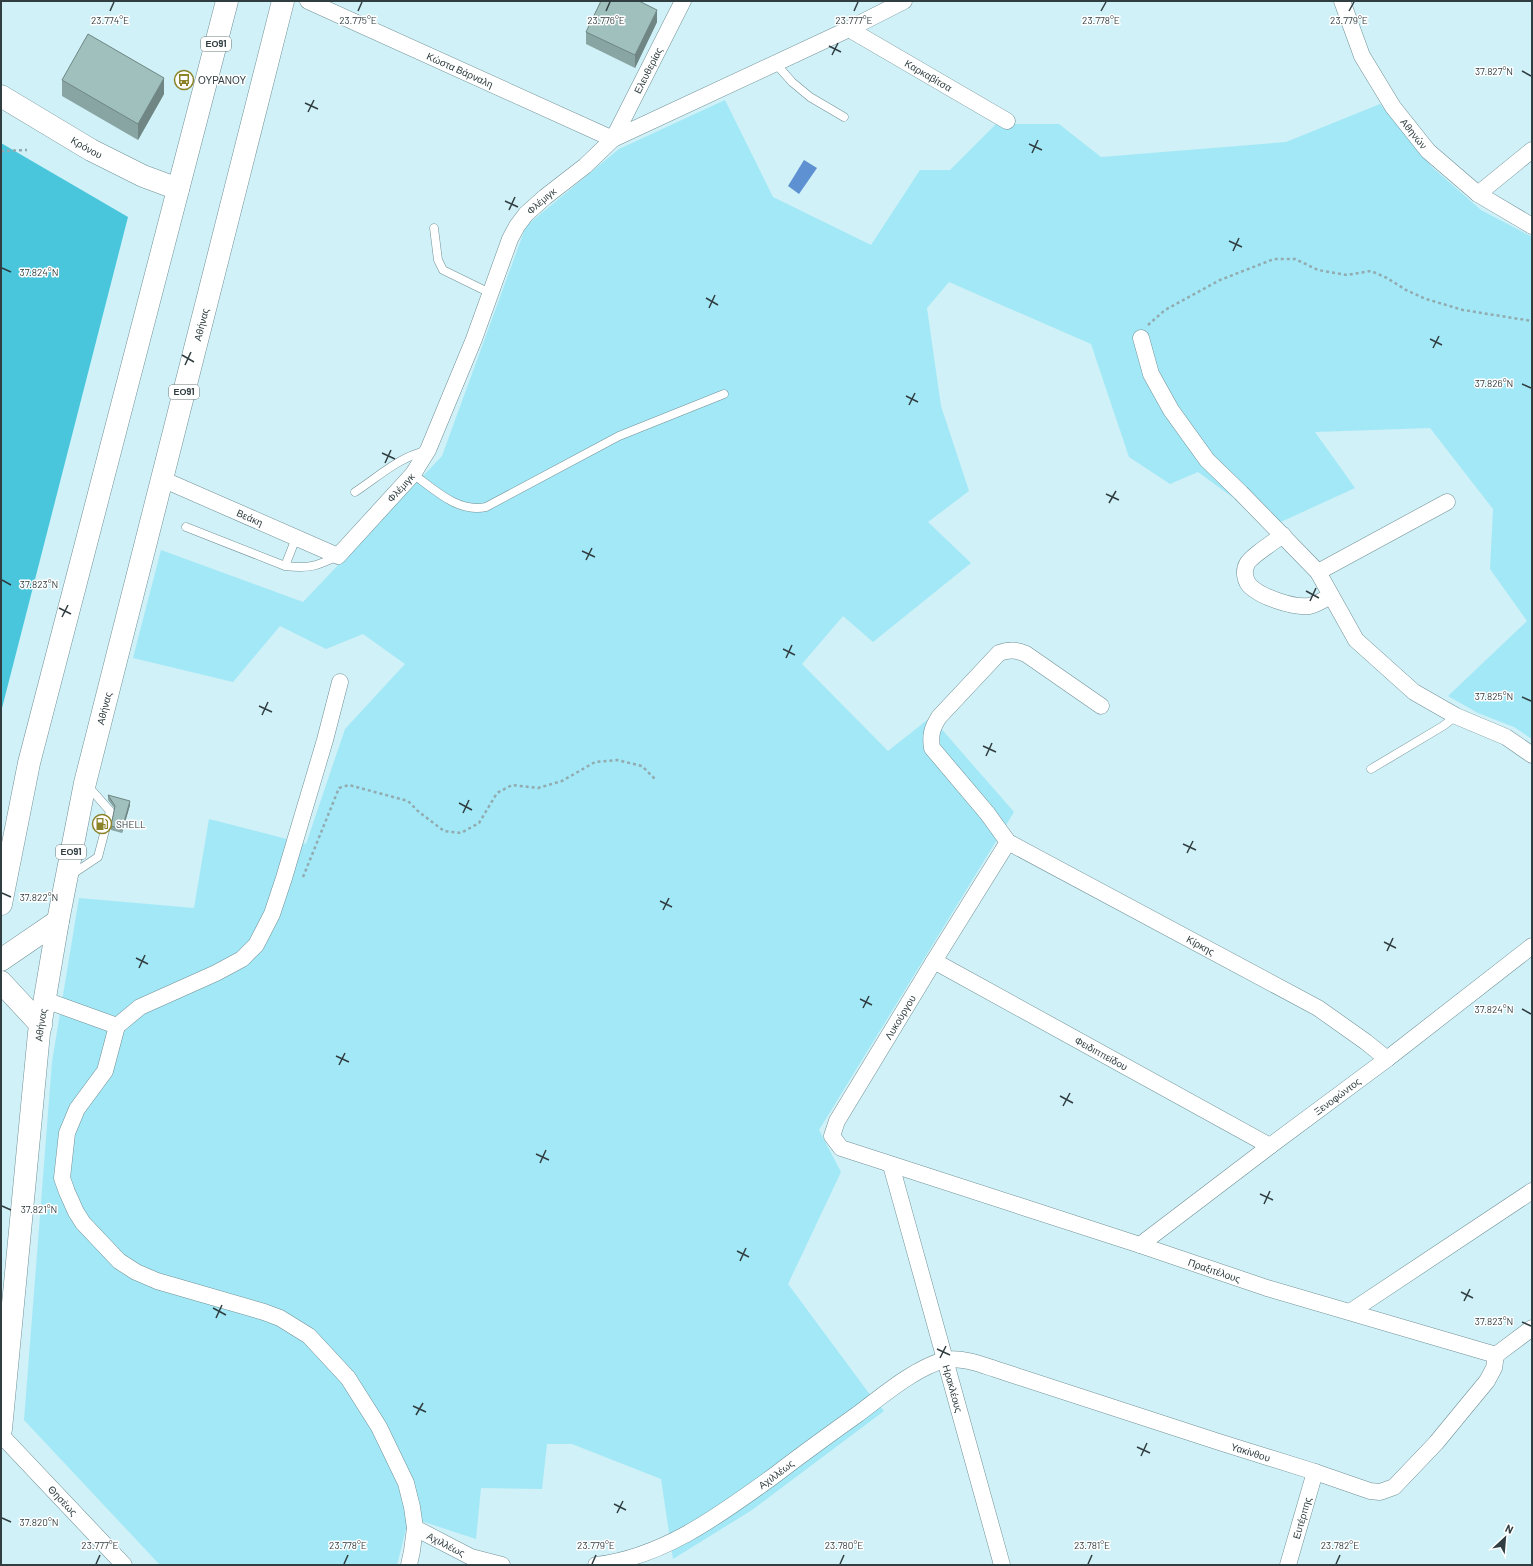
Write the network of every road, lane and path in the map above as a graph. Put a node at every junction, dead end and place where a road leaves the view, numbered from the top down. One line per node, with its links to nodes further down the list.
1 (227, 1): 16 (main road, ΕΟ91)
2 (283, 1): 26 (main road, Αθήνας / ΕΟ91)
3 (308, 1): 12 (street, Κώστα Βάρναλη)
4 (683, 1): 12 (street, Ελευθερίας)
5 (904, 1): 7 (street, Φλέμιγκ)
6 (1342, 1): 17 (street, Αθηνών)
7 (849, 29): 8 (street, Φλέμιγκ); 11 (street, Καρκαβίτσα)
8 (776, 64): 10 (lane); 12 (street, Φλέμιγκ)
9 (1, 96): 16 (main road, Κρόνου)
10 (844, 117)
11 (1006, 121)
12 (613, 139): 20 (street, Φλέμιγκ)
13 (27, 150): 15 (path)
14 (1532, 150): 17 (street)
15 (1, 152)
16 (178, 189): 46 (main road, ΕΟ91)
17 (1478, 194): 18 (street, Αθηνών)
18 (1532, 226)
19 (434, 228): 20 (lane)
20 (490, 293): 24 (street, Φλέμιγκ)
21 (1532, 321): 22 (path)
22 (1141, 338): 30 (street)
23 (724, 394): 25 (lane)
24 (428, 450): 25 (street, Φλέμιγκ); 27 (lane)
25 (413, 474): 32 (street, Φλέμιγκ)
26 (162, 479): 31 (street, Βεάκη); 42 (main road, Αθήνας / ΕΟ91)
27 (355, 492)
28 (1447, 502): 34 (street)
29 (186, 527): 33 (lane)
30 (1283, 535): 34 (street); 35 (street)
31 (296, 538): 32 (street, Βεάκη); 33 (lane)
32 (338, 556): 33 (lane)
33 (285, 566)
34 (1318, 572): 35 (street)
35 (1331, 596): 38 (street)
36 (340, 682): 54 (street)
37 (1101, 706): 43 (street)
38 (1456, 716): 39 (street); 40 (lane)
39 (1532, 754)
40 (1371, 769)
41 (656, 780): 45 (path)
42 (85, 783): 44 (main road, Αθήνας / ΕΟ91); 44 (lane)
43 (1008, 842): 50 (street, Λυκούργου); 55 (street, Κίρκης)
44 (66, 879): 47 (main road, Αθήνας / ΕΟ91)
45 (301, 881)
46 (1, 904)
47 (58, 922): 49 (main road); 52 (main road, Αθήνας / ΕΟ91)
48 (1532, 946): 55 (street, Ξενοφώντος)
49 (1, 960)
50 (934, 961): 56 (street, Φειδιππείδου); 57 (street, Λυκούργου)
51 (1, 982): 53 (main road)
52 (45, 1000): 53 (main road, Αθήνας / ΕΟ91); 54 (street)
53 (41, 1025): 64 (main road, Αθήνας / ΕΟ91)
54 (117, 1026): 67 (street)
55 (1387, 1060): 56 (street, Ξενοφώντος)
56 (1270, 1146): 59 (street, Ξενοφώντος)
57 (891, 1165): 59 (street, Πραξιτέλους); 63 (street, Ηρακλέους)
58 (1532, 1191): 60 (street)
59 (1140, 1245): 60 (street, Πραξιτέλους)
60 (1350, 1312): 62 (street, Πραξιτέλους)
61 (1532, 1328): 62 (street)
62 (1496, 1355): 66 (street, Υακίνθου)
63 (946, 1360): 66 (street, Υακίνθου); 71 (street, Αχιλλέως); 72 (street, Ηρακλέους)
64 (1, 1429)
65 (1, 1435): 68 (street, Θησέως)
66 (1315, 1472): 73 (street, Ευτέρπης)
67 (414, 1528): 69 (street); 70 (street, Αχιλλέως)
68 (124, 1565)
69 (408, 1565)
70 (502, 1565)
71 (596, 1565)
72 (1002, 1565)
73 (1288, 1565)

